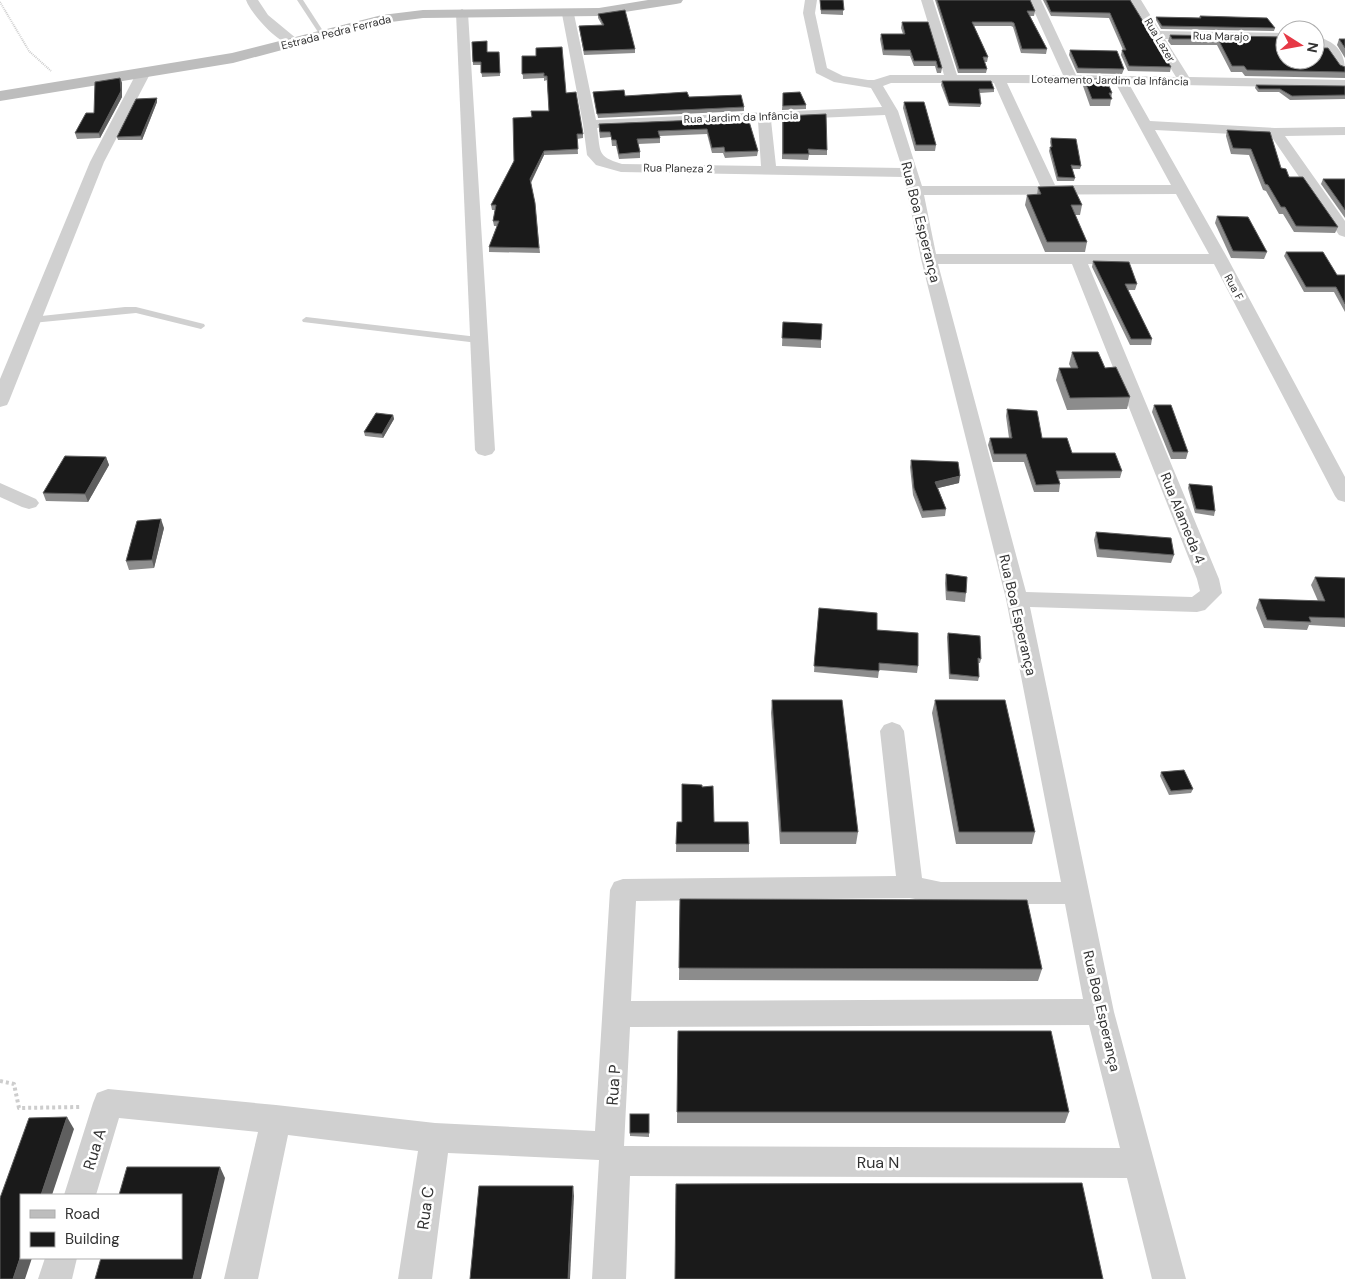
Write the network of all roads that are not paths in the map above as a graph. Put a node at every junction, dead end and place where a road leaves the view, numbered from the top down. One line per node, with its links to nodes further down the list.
1 (252, 0): 13 (street)
2 (300, 0): 10 (lane)
3 (676, 0): 9 (street, Estrada Pedra Ferrada)
4 (811, 0): 22 (street)
5 (926, 0): 18 (street)
6 (1035, 0): 19 (street)
7 (1135, 0): 11 (street, Rua Lazer)
8 (462, 13): 9 (street, Estrada Pedra Ferrada); 10 (street, Estrada Pedra Ferrada); 42 (street)
9 (568, 14): 27 (street, Rua Planeza 2)
10 (322, 34): 13 (street, Estrada Pedra Ferrada)
11 (1157, 35): 12 (street, Rua Marajo); 21 (street, Rua Lazer)
12 (1275, 37)
13 (293, 42): 16 (street, Estrada Pedra Ferrada)
14 (1325, 43): 15 (street)
15 (1345, 67)
16 (142, 74): 24 (street, Estrada Pedra Ferrada); 39 (street)
17 (999, 78): 18 (street, Loteamento Jardim da Infância); 19 (street, Loteamento Jardim da Infância); 34 (street)
18 (952, 79): 22 (street, Loteamento Jardim da Infância)
19 (1071, 79): 20 (street, Loteamento Jardim da Infância)
20 (1120, 79): 21 (street, Loteamento Jardim da Infância); 28 (street, Rua F)
21 (1184, 80): 23 (street, Loteamento Jardim da Infância)
22 (875, 84): 25 (street, Rua Boa Esperança)
23 (1345, 84)
24 (0, 96)
25 (891, 111): 26 (street, Rua Jardim da Infância); 32 (street, Rua Boa Esperança)
26 (764, 116): 27 (street, Rua Jardim da Infância); 31 (street)
27 (590, 124): 31 (street, Rua Planeza 2)
28 (1144, 124): 29 (street); 33 (street, Rua F)
29 (1275, 132): 30 (street); 35 (street)
30 (1345, 132)
31 (769, 170): 32 (street, Rua Planeza 2)
32 (913, 182): 34 (street, Rua Planeza 2); 36 (street, Rua Boa Esperança)
33 (1180, 189): 34 (street, Rua Planeza 2); 38 (street, Rua F)
34 (1049, 190)
35 (1345, 232)
36 (929, 259): 37 (street); 48 (street, Rua Boa Esperança)
37 (1078, 259): 38 (street); 48 (street, Rua Alameda 4)
38 (1220, 259): 46 (street, Rua F)
39 (32, 320): 41 (lane); 43 (street)
40 (306, 320): 42 (lane)
41 (201, 326)
42 (478, 340): 44 (street)
43 (0, 401)
44 (485, 450)
45 (0, 489): 47 (street)
46 (1345, 496)
47 (29, 503)
48 (1017, 599): 51 (street, Rua Boa Esperança)
49 (892, 732): 50 (street)
50 (910, 887): 51 (street); 53 (street, Rua P)
51 (1076, 893): 52 (street, Rua Boa Esperança)
52 (1100, 1012): 53 (street); 58 (street, Rua Boa Esperança)
53 (618, 1014): 57 (street, Rua P)
54 (108, 1103): 55 (street, Rua N); 59 (street, Rua A)
55 (276, 1119): 56 (street, Rua N); 62 (street)
56 (434, 1138): 57 (street, Rua N); 63 (street, Rua C)
57 (612, 1154): 58 (street, Rua N); 64 (street, Rua P)
58 (1140, 1163): 65 (street, Rua Boa Esperança)
59 (80, 1194)
60 (61, 1259): 61 (street)
61 (55, 1279)
62 (241, 1279)
63 (415, 1279)
64 (609, 1279)
65 (1169, 1279)

